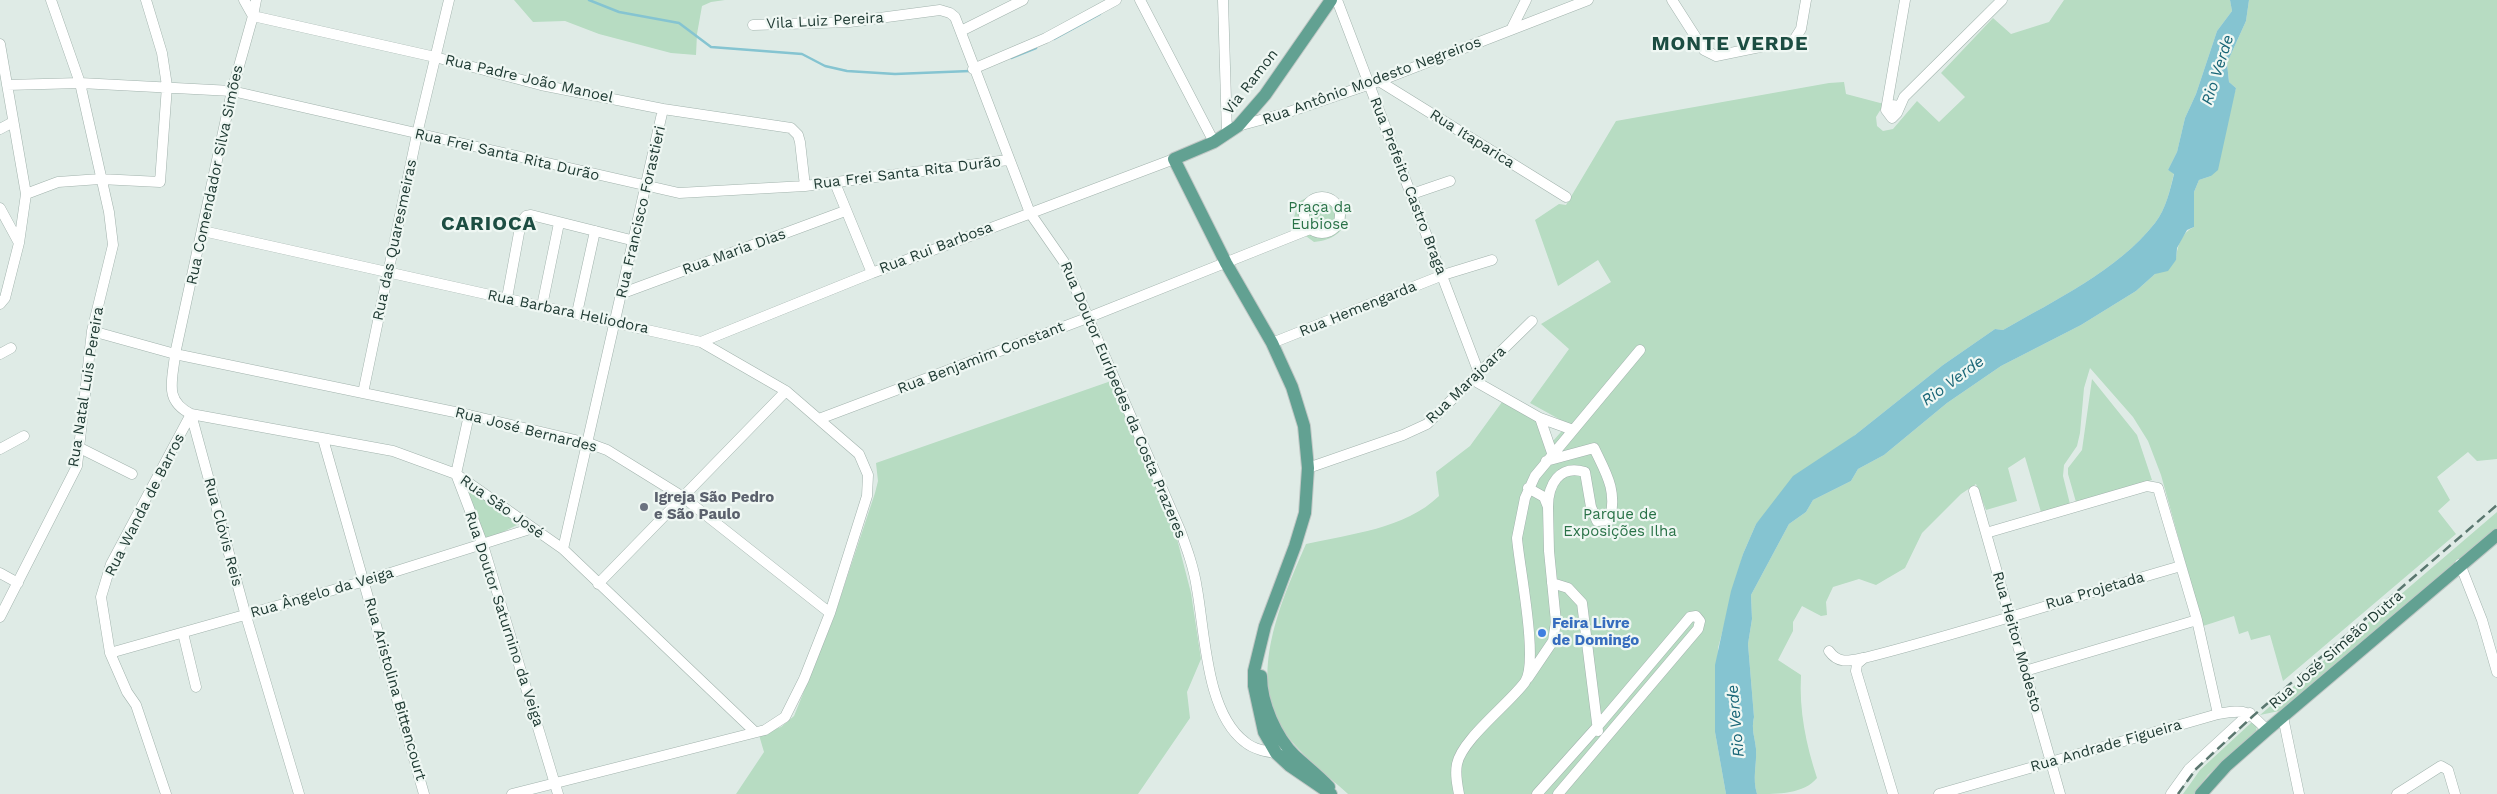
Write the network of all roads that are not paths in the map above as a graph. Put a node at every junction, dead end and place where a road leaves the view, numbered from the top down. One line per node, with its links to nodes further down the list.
1 (51, 0): 26 (street, Rua Natal Luis Pereira)
2 (146, 0): 29 (street)
3 (244, 0): 18 (street)
4 (256, 0): 18 (street, Rua Comendador Silva Simões)
5 (449, 0): 24 (street, Rua das Quaresmeiras)
6 (1024, 0): 22 (street)
7 (1116, 0): 25 (street)
8 (1140, 0): 37 (street)
9 (1223, 0): 36 (street)
10 (1331, 0): 33 (main road, Via Ramon)
11 (1337, 0): 27 (street, Rua Prefeito Castro Braga)
12 (1526, 0): 21 (street)
13 (1588, 0): 21 (street, Rua Antônio Modesto Negreiros)
14 (1672, 0): 15 (street)
15 (1806, 0)
16 (1905, 0): 17 (street)
17 (2000, 1)
18 (253, 16): 24 (street, Rua Padre João Manoel); 30 (street, Rua Comendador Silva Simões)
19 (955, 17): 20 (street, Vila Luiz Pereira); 22 (street, Rua Doutor Eurípedes da Costa Prazeres)
20 (753, 25)
21 (1511, 30): 27 (street, Rua Antônio Modesto Negreiros)
22 (961, 31): 25 (street, Rua Doutor Eurípedes da Costa Prazeres)
23 (0, 48): 28 (street)
24 (435, 56): 31 (street, Rua Padre João Manoel); 35 (street, Rua das Quaresmeiras)
25 (973, 69): 39 (street, Rua Doutor Eurípedes da Costa Prazeres)
26 (80, 83): 28 (street, Rua Frei Santa Rita Durão); 29 (street, Rua Frei Santa Rita Durão); 40 (street, Rua Natal Luis Pereira)
27 (1374, 83): 33 (street, Rua Antônio Modesto Negreiros); 46 (street, Rua Prefeito Castro Braga); 47 (street, Rua Itaparica)
28 (8, 85): 32 (street)
29 (166, 86): 30 (street, Rua Frei Santa Rita Durão); 40 (street)
30 (232, 91): 35 (street, Rua Frei Santa Rita Durão); 53 (street, Rua Comendador Silva Simões)
31 (663, 109): 43 (street, Rua Padre João Manoel); 44 (street, Rua Francisco Forastieri)
32 (13, 122): 34 (street); 45 (street)
33 (1238, 126): 36 (main road, Via Ramon)
34 (0, 129)
35 (418, 134): 44 (street, Rua Frei Santa Rita Durão); 59 (street, Rua das Quaresmeiras)
36 (1227, 134): 37 (main road, Via Ramon)
37 (1214, 142): 38 (main road, Via Ramon)
38 (1174, 159): 50 (street, Rua Rui Barbosa); 58 (main road)
39 (1008, 160): 42 (street, Rua Frei Santa Rita Durão); 50 (street, Rua Doutor Eurípedes da Costa Prazeres)
40 (100, 179): 45 (street); 70 (street, Rua Natal Luis Pereira)
41 (1450, 181): 46 (street)
42 (835, 183): 43 (street, Rua Frei Santa Rita Durão); 49 (street)
43 (805, 186): 44 (street, Rua Frei Santa Rita Durão)
44 (647, 187): 55 (street, Rua Francisco Forastieri)
45 (26, 194): 56 (street)
46 (1412, 194): 61 (street, Rua Prefeito Castro Braga)
47 (1566, 197)
48 (0, 208): 56 (street)
49 (845, 211): 60 (street); 62 (street, Rua Maria Dias)
50 (1030, 213): 60 (street, Rua Rui Barbosa); 67 (street, Rua Doutor Eurípedes da Costa Prazeres)
51 (559, 223): 54 (street); 63 (street); 65 (street)
52 (1310, 229): 58 (street, Rua Benjamim Constant)
53 (203, 231): 59 (street, Rua Barbara Heliodora); 76 (street, Rua Comendador Silva Simões)
54 (595, 231): 55 (street); 66 (street)
55 (635, 241): 62 (street, Rua Francisco Forastieri)
56 (19, 243): 64 (street)
57 (1492, 260): 61 (street, Rua Hemengarda)
58 (1226, 263): 67 (street, Rua Benjamim Constant); 72 (main road)
59 (388, 272): 63 (street, Rua Barbara Heliodora); 79 (street, Rua das Quaresmeiras)
60 (872, 273): 71 (street, Rua Rui Barbosa)
61 (1443, 275): 72 (street, Rua Hemengarda); 77 (street, Rua Prefeito Castro Braga)
62 (623, 293): 68 (street, Rua Francisco Forastieri)
63 (507, 298): 65 (street, Rua Barbara Heliodora)
64 (0, 304)
65 (542, 306): 66 (street, Rua Barbara Heliodora)
66 (577, 313): 68 (street, Rua Barbara Heliodora)
67 (1087, 318): 83 (street, Rua Benjamim Constant); 133 (street, Rua Doutor Eurípedes da Costa Prazeres)
68 (616, 321): 71 (street, Rua Barbara Heliodora); 87 (street, Rua Francisco Forastieri)
69 (1532, 321): 77 (street, Rua Marajoara)
70 (92, 331): 76 (street, Rua José Bernardes); 88 (street, Rua Natal Luis Pereira)
71 (701, 342): 78 (street, Rua Barbara Heliodora)
72 (1272, 343): 91 (main road)
73 (11, 348): 75 (street)
74 (1640, 350): 84 (street)
75 (0, 354)
76 (176, 354): 79 (street, Rua José Bernardes); 80 (street)
77 (1476, 376): 82 (street); 91 (street, Rua Marajoara)
78 (786, 391): 83 (street, Rua Barbara Heliodora); 97 (street)
79 (363, 393): 81 (street, Rua José Bernardes)
80 (191, 414): 86 (street, Rua São José); 113 (street, Rua Clóvis Reis); 120 (street, Rua Wanda de Barros)
81 (469, 416): 87 (street, Rua José Bernardes); 93 (street)
82 (1540, 418): 84 (street); 90 (street)
83 (819, 419): 112 (street, Rua Barbara Heliodora)
84 (1572, 430): 90 (street)
85 (24, 436): 89 (street)
86 (324, 439): 93 (street, Rua São José); 108 (street, Rua Aristolina Bittencourt)
87 (588, 443): 97 (street, Rua José Bernardes); 104 (street, Rua Francisco Forastieri)
88 (80, 448): 92 (street); 109 (street, Rua Natal Luis Pereira)
89 (0, 449)
90 (1549, 457): 94 (street); 98 (street)
91 (1308, 468): 118 (main road)
92 (132, 474)
93 (456, 474): 96 (street, Rua São José); 99 (street, Rua Doutor Saturnino da Veiga)
94 (1528, 488): 98 (street); 124 (street)
95 (1974, 491): 101 (street, Rua Heitor Modesto)
96 (488, 495): 99 (street); 100 (street, Rua São José)
97 (683, 496): 111 (street); 112 (street, Rua José Bernardes)
98 (1548, 507): 110 (street)
99 (470, 510): 103 (street, Rua Doutor Saturnino da Veiga)
100 (533, 528): 103 (street, Rua Ângelo da Veiga); 104 (street, Rua São José)
101 (1986, 533): 106 (street); 114 (street, Rua Heitor Modesto)
102 (2497, 535): 105 (main road, Rua José Simeão Dutra)
103 (483, 545): 108 (street, Rua Ângelo da Veiga); 136 (street, Rua Doutor Saturnino da Veiga)
104 (562, 549): 111 (street, Rua São José)
105 (2460, 564): 123 (street); 128 (main road, Rua José Simeão Dutra)
106 (2181, 566): 114 (street, Rua Projetada); 116 (street)
107 (0, 573): 109 (street)
108 (365, 581): 113 (street, Rua Ângelo da Veiga); 140 (street, Rua Aristolina Bittencourt)
109 (18, 583): 115 (street, Rua Natal Luis Pereira)
110 (1552, 583): 124 (street); 129 (street)
111 (598, 584): 131 (street, Rua São José)
112 (830, 613): 131 (street)
113 (246, 616): 117 (street, Rua Ângelo da Veiga); 139 (street, Rua Clóvis Reis)
114 (2009, 616): 121 (street, Rua Projetada); 122 (street, Rua Heitor Modesto)
115 (0, 617)
116 (2198, 620): 122 (street); 127 (street)
117 (183, 633): 120 (street, Rua Ângelo da Veiga); 125 (street)
118 (1262, 644): 133 (main road); 134 (main road)
119 (1829, 651): 121 (street, Rua Projetada)
120 (110, 653): 138 (street, Rua Wanda de Barros)
121 (1864, 658): 148 (street)
122 (2026, 671): 135 (street, Rua Heitor Modesto)
123 (2497, 672)
124 (1526, 680): 145 (street)
125 (196, 688)
126 (2250, 713): 127 (street, Rua Andrade Figueira); 130 (street); 151 (street)
127 (2218, 714): 135 (street, Rua Andrade Figueira)
128 (2283, 717): 130 (main road, Rua José Simeão Dutra); 153 (street)
129 (1597, 727): 132 (street); 132 (street); 146 (street)
130 (2267, 730): 152 (main road, Rua José Simeão Dutra)
131 (755, 732): 136 (street)
132 (1601, 742): 147 (street)
133 (1276, 753): 134 (street, Rua Doutor Eurípedes da Costa Prazeres); 143 (main road)
134 (1294, 755): 144 (main road)
135 (2051, 762): 137 (street, Rua Andrade Figueira); 150 (street, Rua Heitor Modesto)
136 (555, 782): 141 (street); 142 (street, Rua Doutor Saturnino da Veiga)
137 (1952, 792): 149 (street, Rua Andrade Figueira)
138 (166, 794)
139 (299, 794)
140 (424, 794)
141 (512, 794)
142 (558, 794)
143 (1331, 794)
144 (1336, 794)
145 (1459, 794)
146 (1537, 794)
147 (1558, 794)
148 (1893, 794)
149 (1939, 794)
150 (2060, 794)
151 (2171, 794)
152 (2201, 794)
153 (2299, 794)
154 (2397, 794): 155 (street)
155 (2455, 794)

